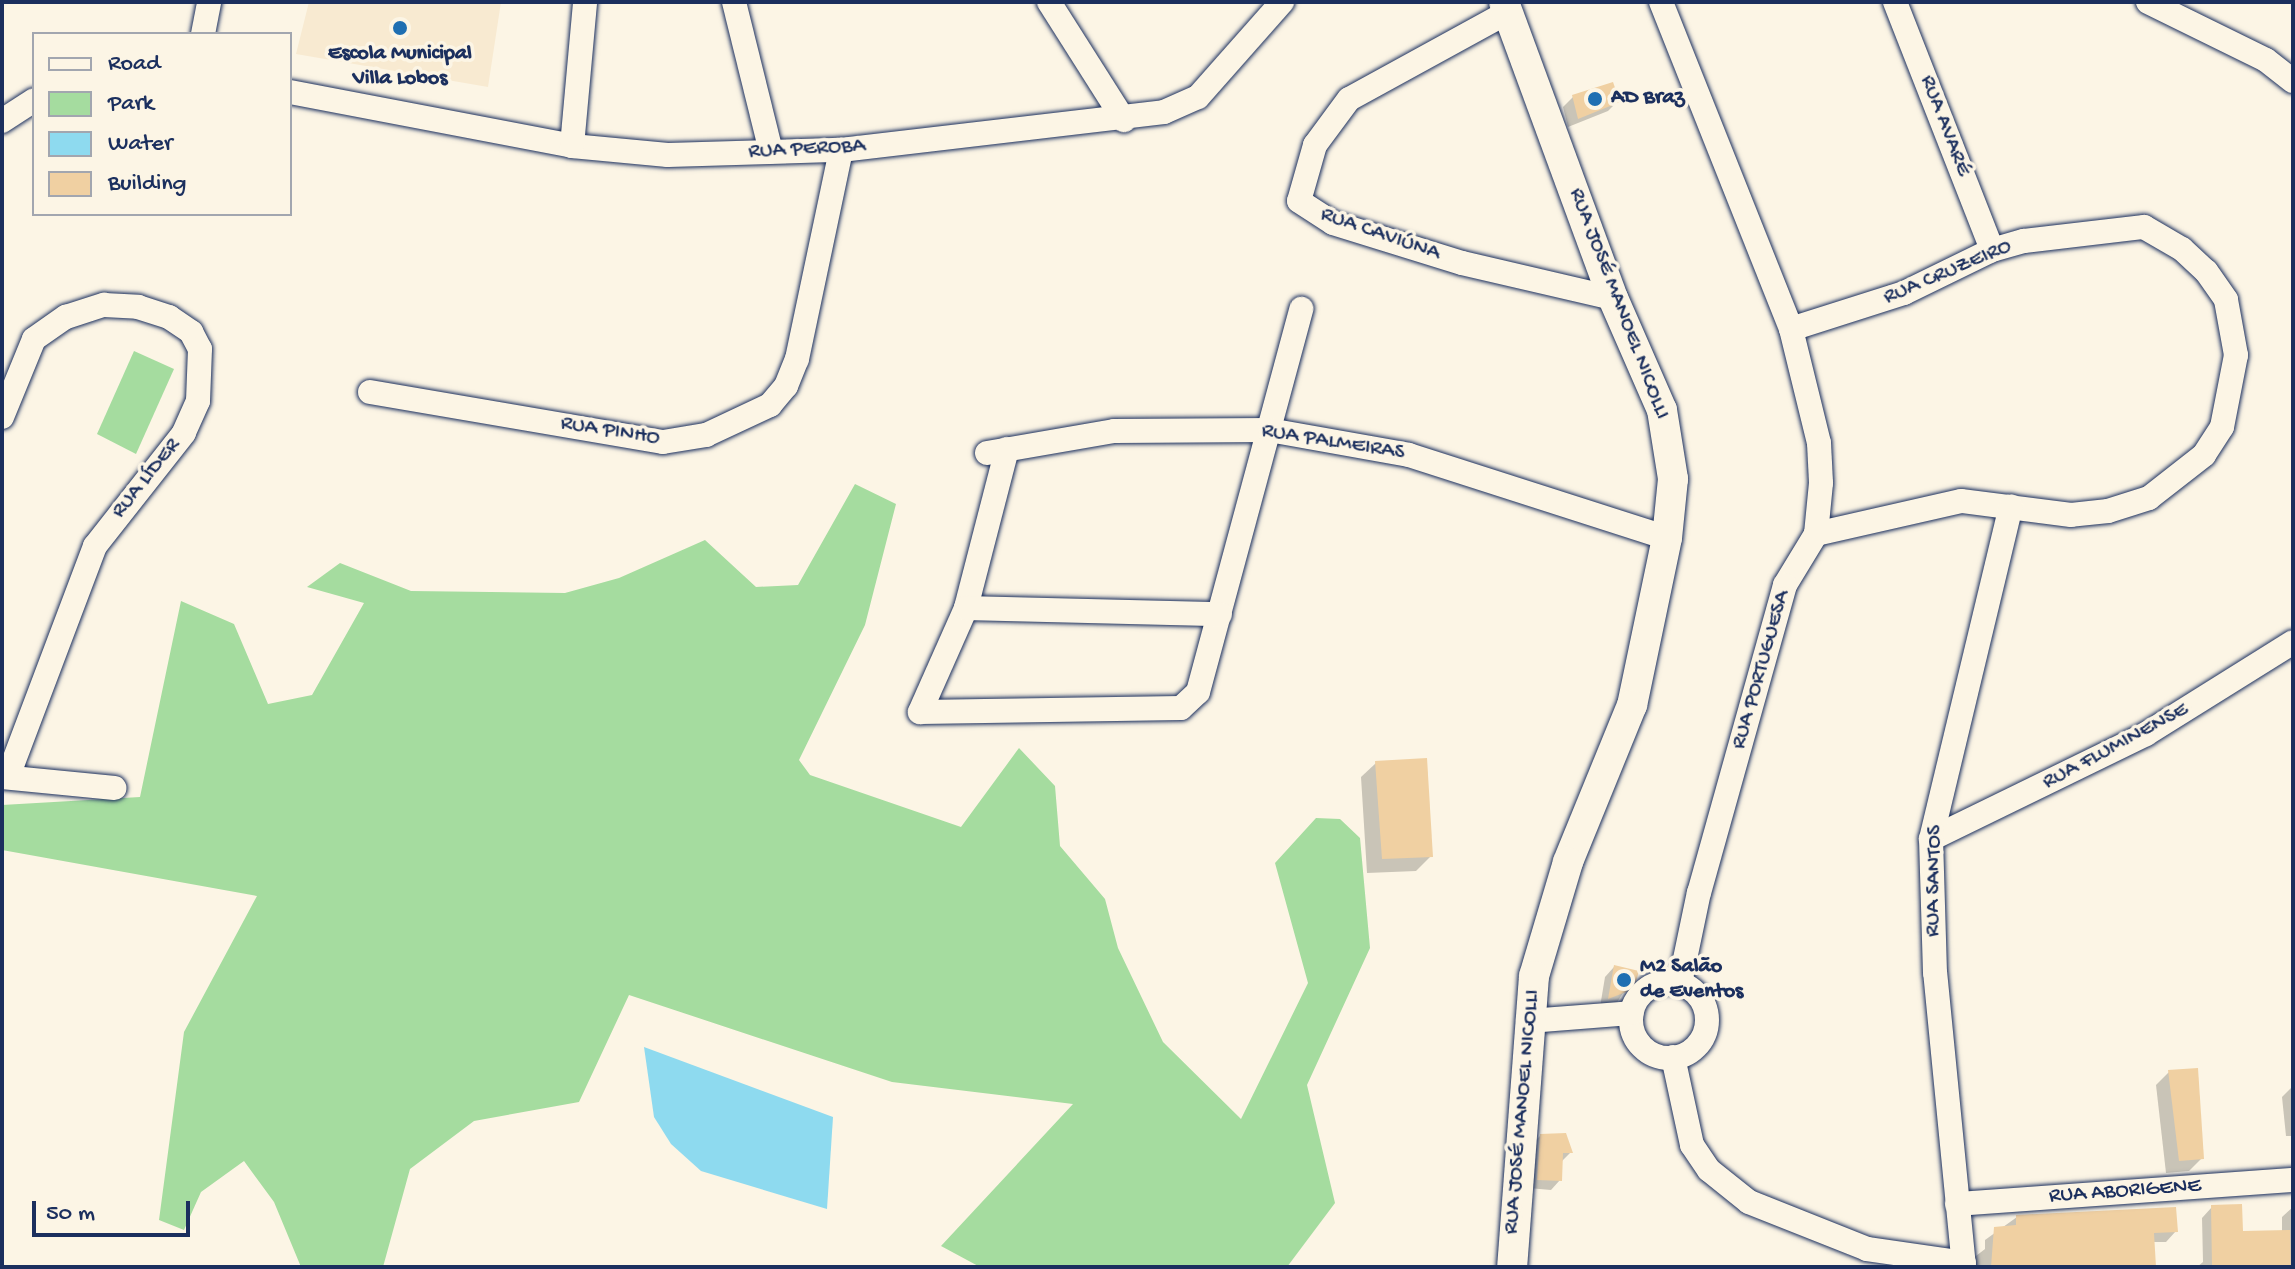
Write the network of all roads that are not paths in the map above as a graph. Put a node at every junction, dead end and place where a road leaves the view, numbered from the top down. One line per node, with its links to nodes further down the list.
1 (209, 2): 10 (street)
2 (585, 2): 16 (street)
3 (734, 2): 18 (street)
4 (1049, 2): 14 (street)
5 (1282, 2): 14 (street, RUA PEROBA)
6 (1661, 2): 22 (street, RUA PORTUGUESA)
7 (1895, 2): 19 (street, RUA AVARÉ)
8 (2148, 2): 11 (street)
9 (1506, 7): 20 (main road, RUA JOSÉ MANOEL NICOLLI); 20 (street, RUA CAVIÚNA)
10 (203, 32)
11 (2293, 81)
12 (292, 92): 16 (street, RUA PEROBA)
13 (32, 101): 15 (street)
14 (1124, 120): 17 (street, RUA PEROBA)
15 (2, 121)
16 (572, 146): 18 (street, RUA PEROBA)
17 (841, 150): 18 (street, RUA PEROBA); 24 (street, RUA PINHO)
18 (771, 152)
19 (1992, 250): 22 (street, RUA CRUZEIRO); 27 (street, RUA CRUZEIRO)
20 (1613, 298): 29 (main road, RUA JOSÉ MANOEL NICOLLI)
21 (1301, 309): 26 (street)
22 (1791, 329): 28 (street, RUA PORTUGUESA)
23 (9, 378): 25 (street, RUA LÍDER); 33 (street, RUA LÍDER)
24 (370, 392)
25 (2, 417)
26 (1269, 430): 29 (street, RUA PALMEIRAS); 30 (street, RUA PALMEIRAS); 31 (street)
27 (2011, 506): 28 (street, RUA CRUZEIRO); 35 (street, RUA SANTOS)
28 (1816, 534): 36 (street, RUA PORTUGUESA)
29 (1667, 538): 38 (main road, RUA JOSÉ MANOEL NICOLLI)
30 (966, 608): 31 (street); 31 (street)
31 (1220, 614)
32 (2293, 642): 35 (street, RUA FLUMINENSE)
33 (5, 776): 34 (street)
34 (114, 788)
35 (1931, 839): 41 (street, RUA SANTOS)
36 (1680, 983): 37 (street); 39 (street)
37 (1632, 1013): 38 (street); 39 (street)
38 (1528, 1021): 43 (main road, RUA JOSÉ MANOEL NICOLLI)
39 (1673, 1057): 42 (street)
40 (2293, 1180): 41 (street, RUA ABORIGENE)
41 (1957, 1204): 42 (street, RUA SANTOS)
42 (1964, 1265)
43 (1512, 1267)

